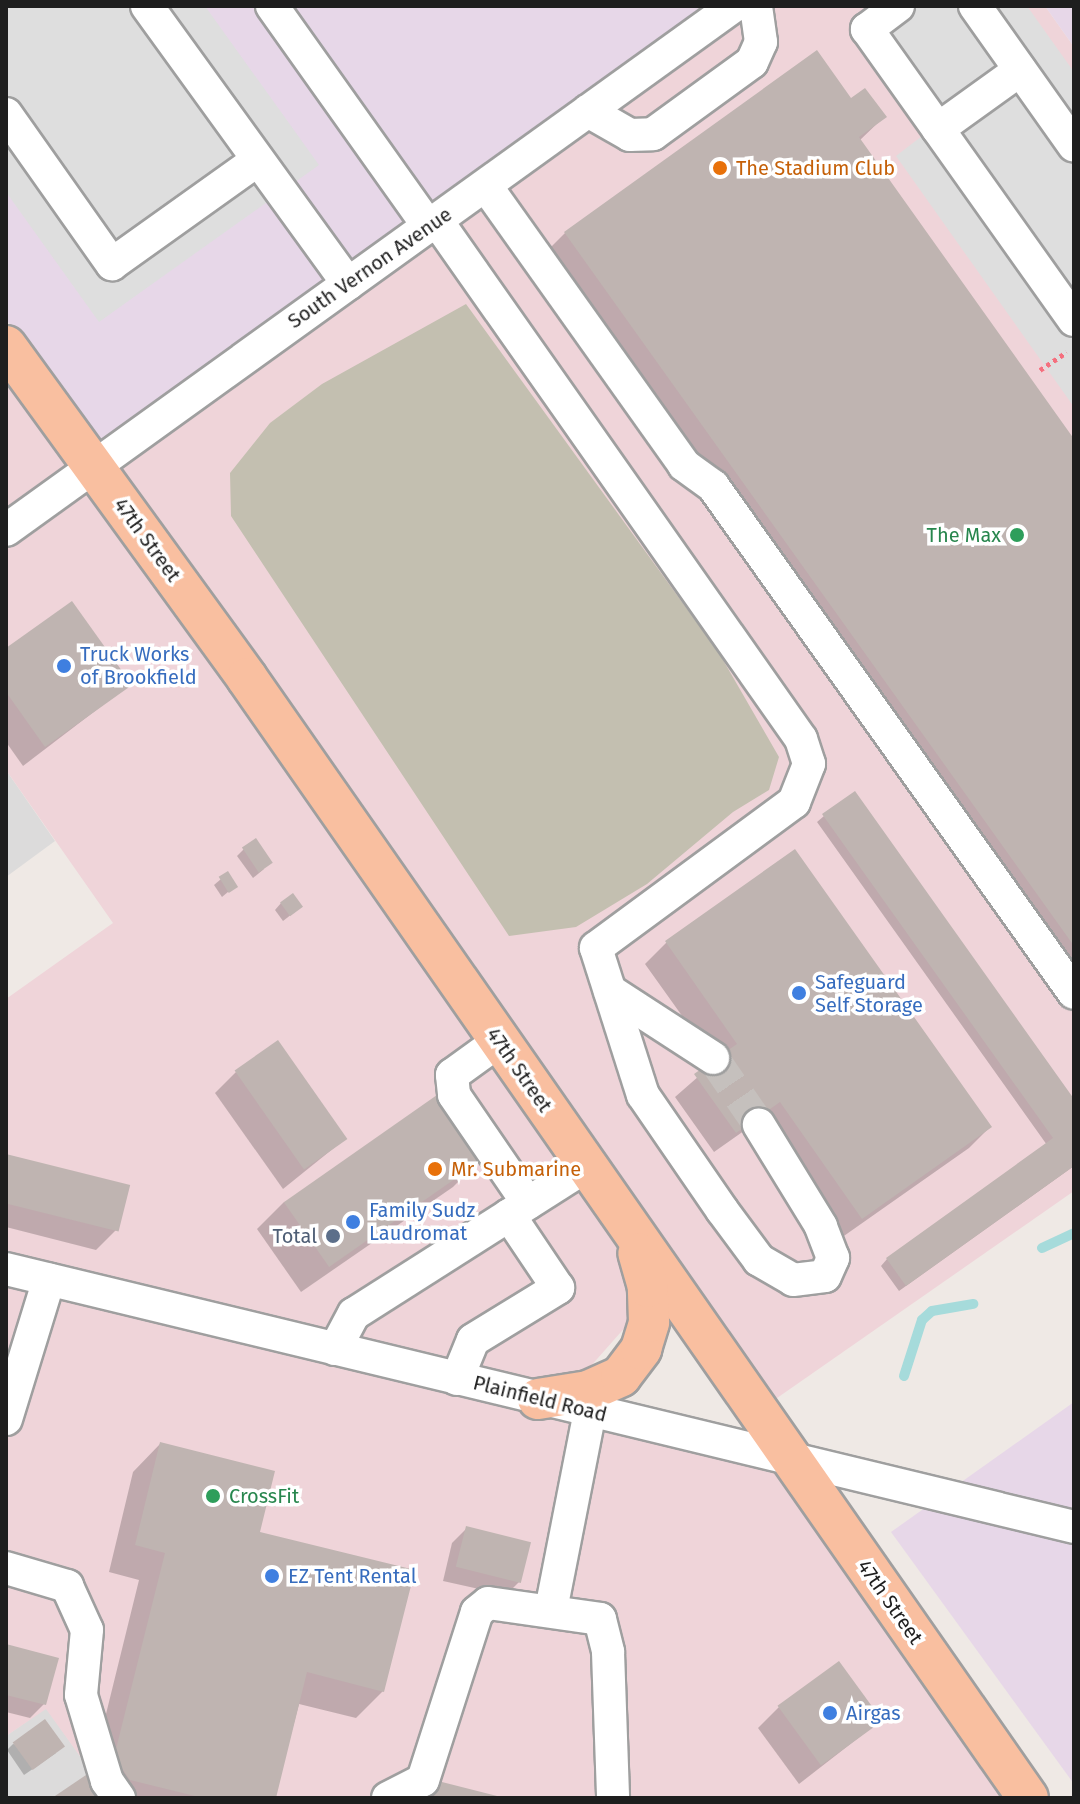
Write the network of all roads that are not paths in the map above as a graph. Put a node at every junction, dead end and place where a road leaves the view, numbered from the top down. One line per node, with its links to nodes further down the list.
1 (147, 6): 12 (street)
2 (272, 6): 14 (street)
3 (734, 6): 8 (street, South Vernon Avenue)
4 (756, 6): 8 (street)
5 (898, 6): 10 (street)
6 (975, 6): 7 (street)
7 (1020, 70): 10 (street); 11 (street)
8 (588, 111): 13 (street, South Vernon Avenue)
9 (6, 114): 12 (street)
10 (938, 129): 16 (street)
11 (1074, 146)
12 (258, 160): 15 (street)
13 (486, 186): 14 (street, South Vernon Avenue); 21 (street)
14 (433, 224): 15 (street, South Vernon Avenue); 20 (street)
15 (348, 284): 18 (street, South Vernon Avenue)
16 (1074, 320)
17 (6, 346): 18 (main road, 47th Street)
18 (94, 467): 19 (street, South Vernon Avenue); 22 (main road, 47th Street)
19 (6, 530)
20 (610, 991): 23 (street); 24 (street)
21 (1074, 993)
22 (499, 1041): 25 (main road, 47th Street); 26 (street)
23 (713, 1058)
24 (759, 1125)
25 (586, 1166): 26 (street); 27 (main road, 47th Street)
26 (519, 1209): 30 (street); 31 (street)
27 (633, 1234): 32 (main road); 35 (main road, 47th Street)
28 (6, 1269): 29 (street, Plainfield Road)
29 (49, 1279): 30 (street, Plainfield Road); 34 (street)
30 (335, 1349): 31 (street, Plainfield Road)
31 (457, 1379): 32 (street, Plainfield Road)
32 (538, 1399): 33 (street, Plainfield Road)
33 (590, 1412): 35 (street, Plainfield Road); 38 (street)
34 (6, 1419)
35 (791, 1460): 36 (street, Plainfield Road); 42 (main road, 47th Street)
36 (1074, 1527)
37 (6, 1568): 39 (street)
38 (551, 1610): 40 (street); 41 (street)
39 (119, 1798)
40 (388, 1798)
41 (613, 1798)
42 (1028, 1798)

